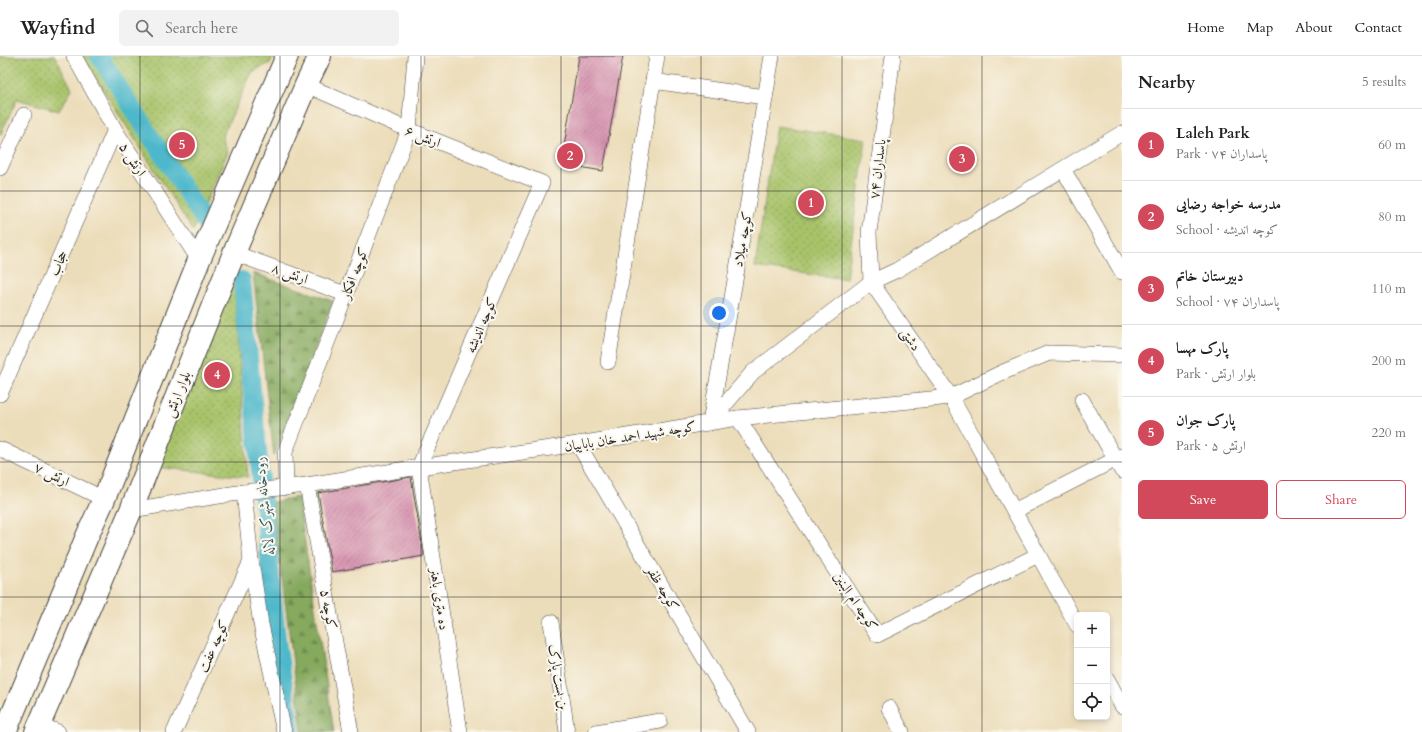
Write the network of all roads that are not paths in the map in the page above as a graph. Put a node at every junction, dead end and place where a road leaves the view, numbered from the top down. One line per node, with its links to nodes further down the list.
1 (74, 56): 12 (street, ارتش ۵)
2 (287, 56): 19 (street, بلوار ارتش)
3 (320, 56): 9 (street, بلوار ارتش)
4 (415, 56): 13 (street, کوچه افکار)
5 (656, 56): 8 (street)
6 (772, 56): 10 (street, کوچه میلاد)
7 (892, 56): 21 (street, پاسداران ۷۴)
8 (652, 81): 10 (street); 24 (street)
9 (306, 85): 13 (street, ارتش ۶); 18 (street, بلوار ارتش)
10 (765, 98): 29 (street, کوچه میلاد)
11 (24, 115): 15 (street)
12 (115, 130): 19 (street, ارتش ۵); 25 (street, حجاب)
13 (409, 130): 17 (street, ارتش ۶); 22 (street, کوچه افکار)
14 (1122, 133): 16 (street)
15 (0, 168)
16 (1063, 169): 20 (street); 21 (street)
17 (542, 183): 33 (street, کوچه اندیشه)
18 (234, 253): 22 (street, ارتش ۸); 38 (street, بلوار ارتش)
19 (198, 260): 37 (street, بلوار ارتش)
20 (1122, 272)
21 (871, 282): 26 (street, دشتی); 29 (street)
22 (345, 294): 35 (street, کوچه افکار)
23 (1122, 355): 26 (street, کوچه شهید احمد خان باباییان)
24 (608, 362)
25 (0, 394)
26 (951, 397): 28 (street, کوچه شهید احمد خان باباییان); 39 (street, دشتی)
27 (1082, 400): 32 (street)
28 (738, 418): 29 (street, کوچه شهید احمد خان باباییان); 40 (street, کوچه ام البنین)
29 (709, 423): 30 (street, کوچه شهید احمد خان باباییان)
30 (578, 444): 33 (street, کوچه شهید احمد خان باباییان); 56 (street, کوچه ظفر)
31 (0, 448): 37 (street, ارتش ۷)
32 (1120, 462): 39 (street)
33 (420, 467): 34 (street, کوچه شهید احمد خان باباییان); 53 (street, ده متری باهنر)
34 (307, 485): 35 (street, کوچه شهید احمد خان باباییان); 52 (street, کوچه ۵)
35 (282, 488): 36 (street, کوچه شهید احمد خان باباییان)
36 (249, 491): 38 (street, کوچه شهید احمد خان باباییان); 41 (street)
37 (104, 499): 38 (street); 49 (street, بلوار ارتش)
38 (131, 510): 48 (street, بلوار ارتش)
39 (1014, 511): 40 (street, دشتی)
40 (1038, 555): 42 (street, دشتی)
41 (251, 561): 50 (street, کوچه عفت); 51 (street)
42 (1074, 620)
43 (551, 622): 54 (street, بن بست پارک)
44 (1110, 684): 45 (street)
45 (1122, 706)
46 (889, 708): 57 (street)
47 (660, 721): 55 (street)
48 (44, 730)
49 (5, 732)
50 (174, 732)
51 (284, 732)
52 (352, 732)
53 (460, 732)
54 (568, 732)
55 (596, 732)
56 (748, 732)
57 (902, 732)

